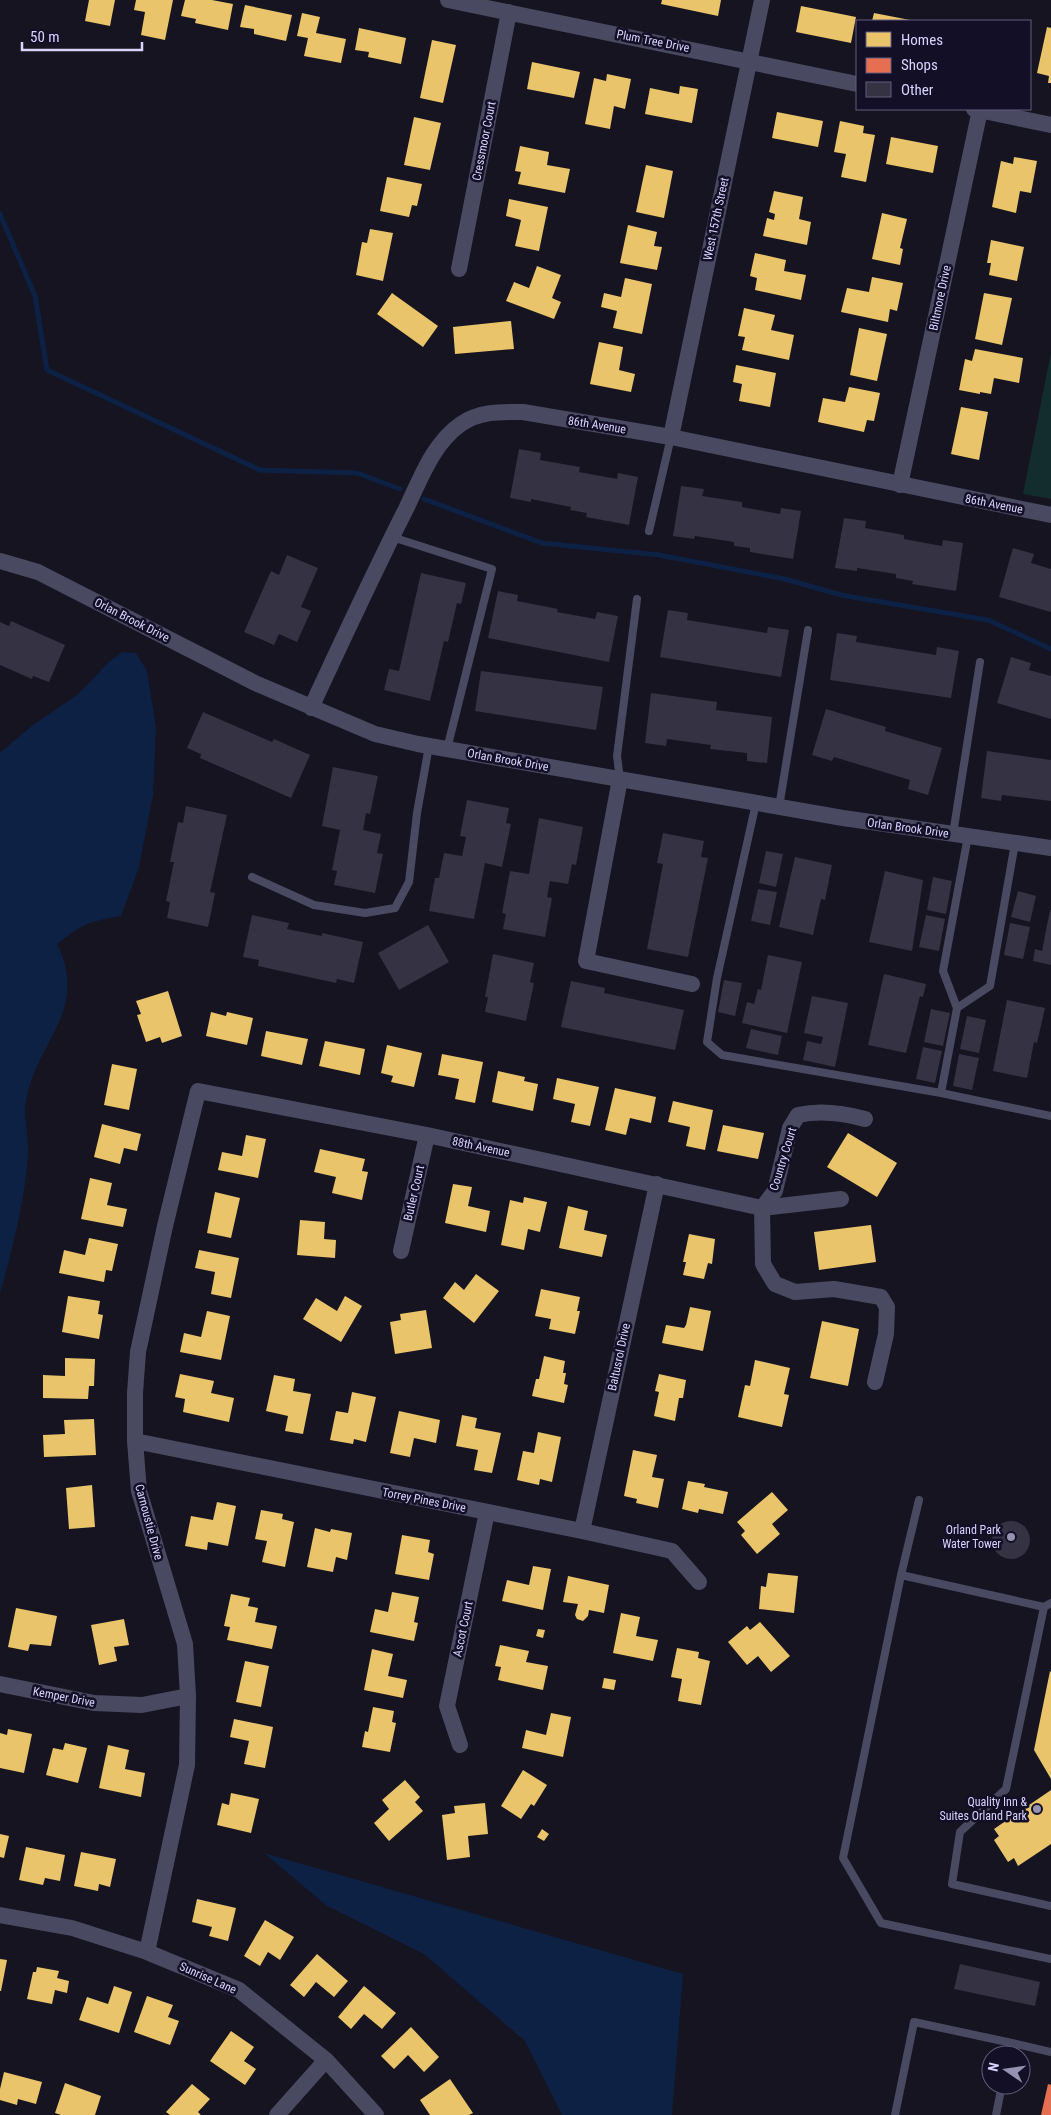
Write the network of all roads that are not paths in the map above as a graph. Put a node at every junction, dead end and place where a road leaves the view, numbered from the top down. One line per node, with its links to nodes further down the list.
1 (448, 0): 3 (street, Plum Tree Drive)
2 (762, 0): 4 (street, West 157th Street)
3 (509, 12): 4 (street, Plum Tree Drive); 8 (street, Cressmoor Court)
4 (749, 60): 5 (street, Plum Tree Drive); 9 (street, West 157th Street)
5 (856, 84)
6 (977, 110): 7 (street); 10 (street, Biltmore Drive)
7 (1051, 125)
8 (459, 269)
9 (672, 437): 10 (street, 86th Avenue); 12 (lane); 13 (street, 86th Avenue)
10 (900, 485): 11 (street, 86th Avenue)
11 (1051, 516)
12 (649, 531)
13 (392, 537): 18 (street, 86th Avenue); 20 (lane)
14 (0, 561): 18 (street, Orlan Brook Drive)
15 (637, 599): 21 (lane)
16 (808, 630): 23 (lane)
17 (980, 662): 24 (lane)
18 (311, 708): 19 (street, Orlan Brook Drive)
19 (429, 746): 20 (street, Orlan Brook Drive); 27 (lane)
20 (447, 749): 21 (street, Orlan Brook Drive)
21 (620, 779): 22 (street, Orlan Brook Drive); 28 (street)
22 (756, 803): 23 (street, Orlan Brook Drive); 31 (lane)
23 (779, 807): 24 (street, Orlan Brook Drive)
24 (961, 835): 25 (street, Orlan Brook Drive); 29 (lane)
25 (1015, 843): 26 (street, Orlan Brook Drive); 29 (lane)
26 (1051, 848)
27 (252, 877)
28 (692, 984)
29 (957, 1008): 31 (lane)
30 (198, 1091): 34 (street, 88th Avenue); 40 (street, Carnoustie Drive)
31 (941, 1093): 32 (lane)
32 (1051, 1116)
33 (865, 1119): 37 (street, Country Court)
34 (427, 1136): 35 (street, 88th Avenue); 38 (street, Butler Court)
35 (657, 1184): 37 (street, 88th Avenue); 43 (street, Baltusrol Drive)
36 (841, 1199): 37 (street, 88th Avenue)
37 (762, 1208): 39 (street)
38 (401, 1251)
39 (875, 1382)
40 (134, 1441): 42 (street, Torrey Pines Drive); 48 (street, Carnoustie Drive)
41 (919, 1500): 44 (lane)
42 (487, 1512): 43 (street, Torrey Pines Drive); 49 (street, Ascot Court)
43 (582, 1530): 45 (street, Torrey Pines Drive)
44 (902, 1576): 46 (lane); 53 (lane)
45 (700, 1582)
46 (1048, 1605): 50 (lane)
47 (0, 1684): 48 (street, Kemper Drive)
48 (188, 1696): 52 (street, Carnoustie Drive)
49 (460, 1745)
50 (1051, 1906)
51 (0, 1915): 52 (street, Sunrise Lane)
52 (147, 1952): 56 (street, Sunrise Lane)
53 (1051, 1959)
54 (1012, 2043): 55 (lane); 60 (lane)
55 (1051, 2052)
56 (326, 2060): 58 (street); 59 (street, Sunrise Lane)
57 (1000, 2095): 61 (lane)
58 (277, 2115)
59 (376, 2115)
60 (895, 2115)
61 (996, 2115)

